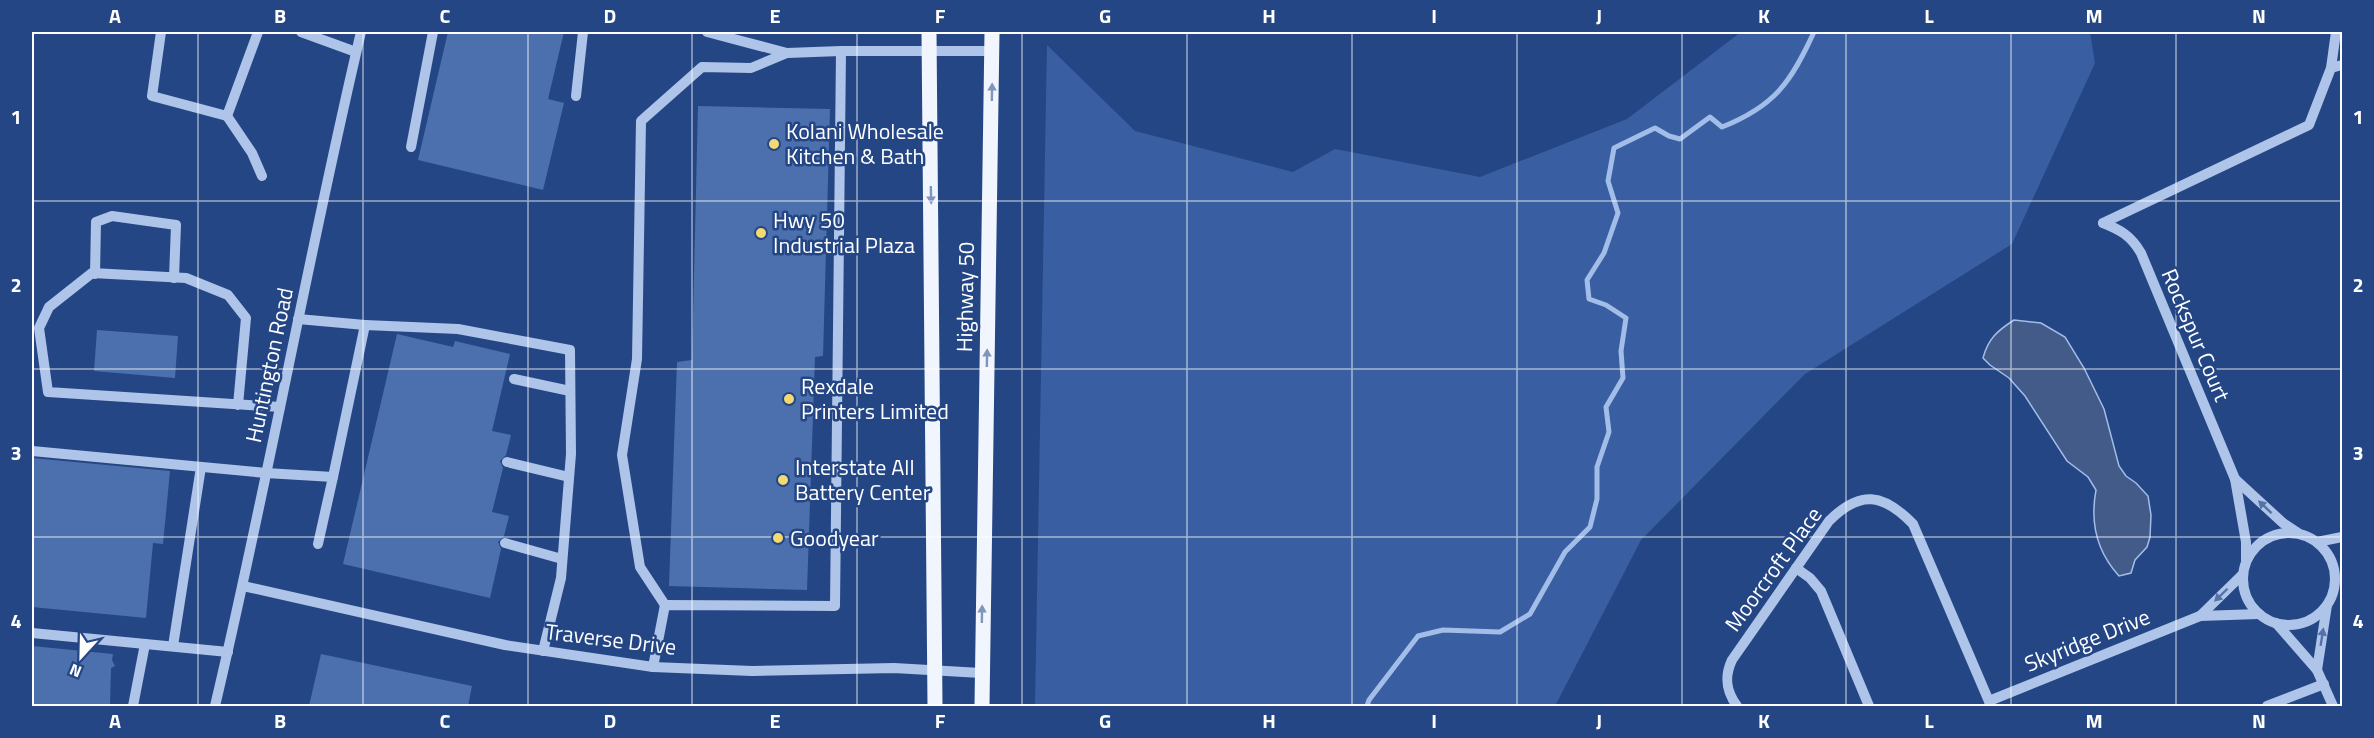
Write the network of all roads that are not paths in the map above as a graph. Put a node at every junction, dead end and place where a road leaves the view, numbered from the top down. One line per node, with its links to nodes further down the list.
1 (161, 32): 19 (street)
2 (258, 32): 19 (street)
3 (301, 32): 13 (street)
4 (361, 32): 13 (street, Huntington Road)
5 (433, 32): 20 (street)
6 (583, 32): 18 (street)
7 (707, 32): 15 (street)
8 (929, 32): 14 (main road, Highway 50)
9 (992, 32): 12 (main road, Highway 50)
10 (2336, 32): 17 (street)
11 (841, 51): 14 (street); 15 (street); 49 (street)
12 (993, 51): 14 (street); 61 (main road, Highway 50, one-way to 12)
13 (356, 52): 24 (street, Huntington Road)
14 (929, 52): 60 (main road, Highway 50, one-way to 60)
15 (787, 53): 49 (street)
16 (2343, 65): 17 (street)
17 (2331, 68): 36 (street, Rockspur Court)
18 (576, 96)
19 (227, 116): 21 (street)
20 (411, 147)
21 (262, 176)
22 (95, 274): 23 (street); 23 (street); 28 (street)
23 (174, 278): 28 (street)
24 (298, 319): 25 (street); 29 (street, Huntington Road)
25 (365, 326): 27 (street); 34 (street)
26 (514, 380): 27 (street)
27 (570, 391): 35 (street)
28 (238, 405): 29 (street)
29 (280, 407): 33 (street, Huntington Road)
30 (32, 451): 32 (street)
31 (507, 462): 35 (street)
32 (201, 467): 33 (street); 55 (street)
33 (266, 473): 34 (street); 47 (street, Huntington Road)
34 (333, 477): 41 (street)
35 (569, 477): 42 (street)
36 (2235, 479): 37 (street, Rockspur Court, one-way to 36); 43 (street, Rockspur Court)
37 (2298, 533): 39 (street); 43 (street)
38 (2343, 537): 39 (street)
39 (2317, 542): 46 (street)
40 (505, 543): 42 (street)
41 (318, 544)
42 (562, 559): 56 (street)
43 (2246, 560): 45 (street)
44 (1796, 568): 64 (street, Moorcroft Place); 70 (street, Moorcroft Place); 71 (street)
45 (2242, 575): 50 (street); 51 (street, Skyridge Drive, one-way to 51)
46 (2339, 576): 48 (street)
47 (243, 586): 56 (street, Traverse Drive); 57 (street, Huntington Road)
48 (2327, 604): 52 (street); 59 (street, one-way to 48)
49 (665, 605): 58 (street)
50 (2259, 614): 51 (street, Skyridge Drive); 52 (street)
51 (2200, 616): 64 (street, Skyridge Drive)
52 (2277, 623): 59 (street)
53 (32, 633): 54 (street)
54 (145, 644): 55 (street); 66 (street)
55 (173, 646): 57 (street)
56 (543, 651): 58 (street, Traverse Drive)
57 (228, 652): 67 (street, Huntington Road)
58 (653, 667): 60 (street, Traverse Drive)
59 (2317, 670): 62 (street)
60 (935, 671): 61 (street, Traverse Drive); 68 (main road, Highway 50)
61 (981, 673): 69 (main road, Highway 50)
62 (2324, 684): 65 (street); 72 (street)
63 (2343, 695): 65 (street)
64 (1990, 704)
65 (2332, 704)
66 (133, 706)
67 (215, 706)
68 (935, 706)
69 (982, 706)
70 (1737, 706)
71 (1869, 706)
72 (2266, 706)

